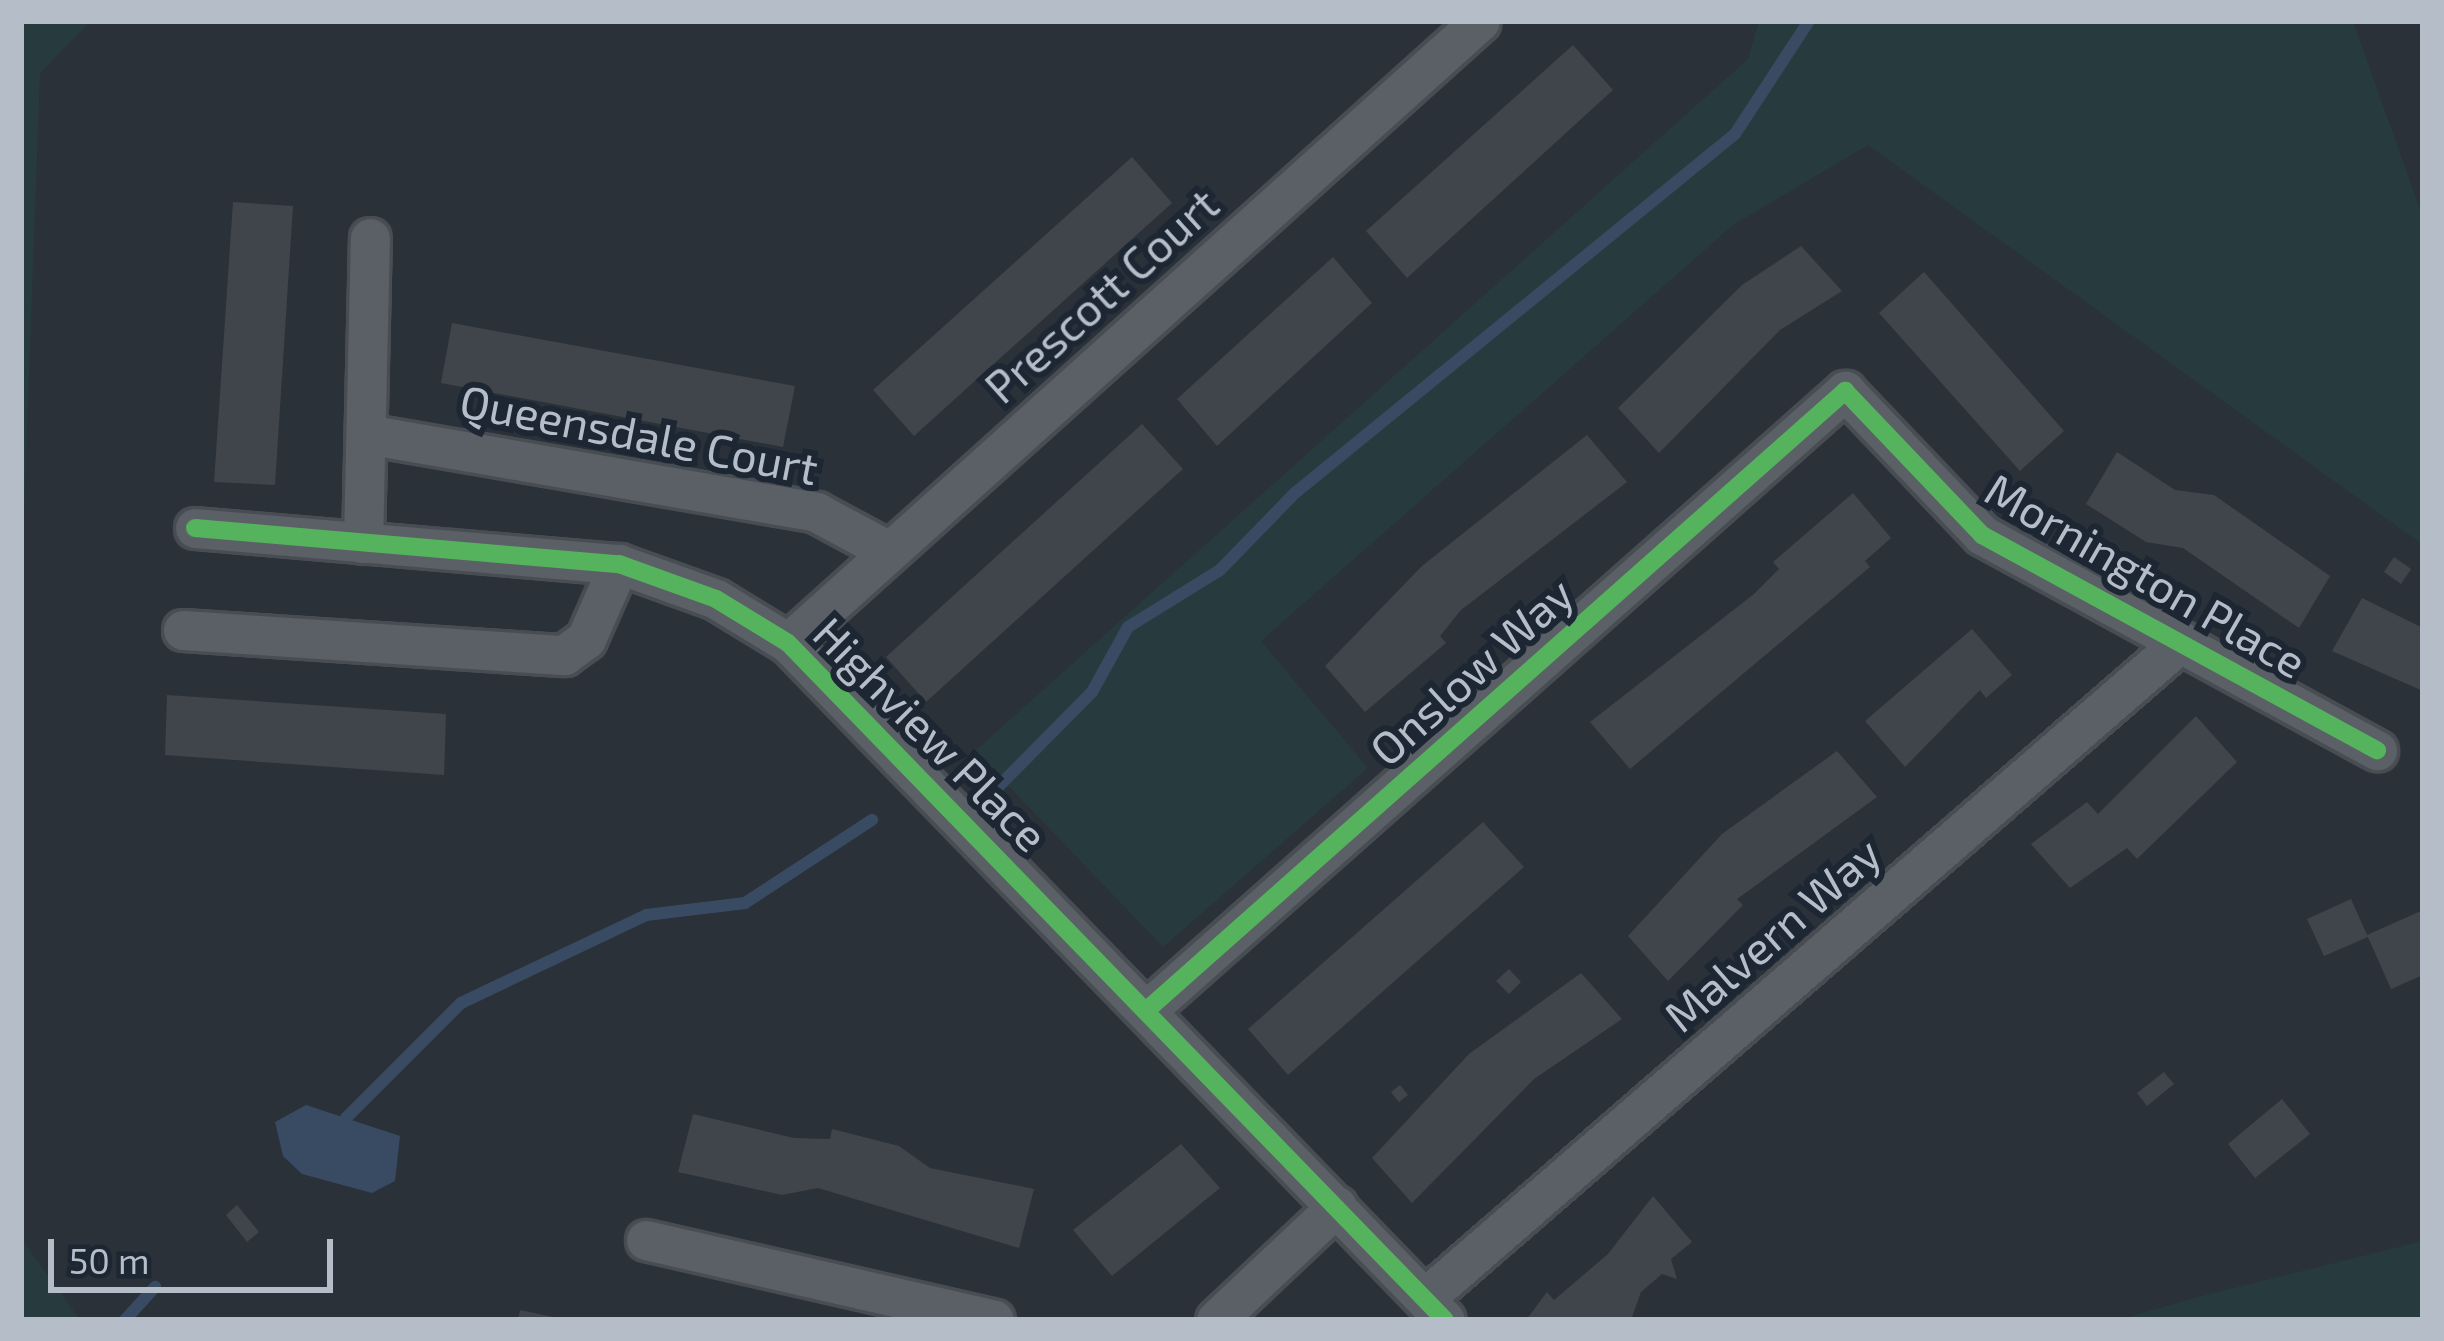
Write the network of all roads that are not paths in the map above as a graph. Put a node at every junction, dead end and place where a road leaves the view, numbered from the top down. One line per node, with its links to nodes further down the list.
1 (1480, 21): 7 (street, Prescott Court)
2 (370, 238): 4 (street)
3 (1845, 391): 10 (street, Mornington Place); 13 (street, Onslow Way)
4 (366, 434): 6 (street); 7 (street, Queensdale Court)
5 (195, 528): 6 (street, Highview Place)
6 (363, 543): 8 (street, Highview Place)
7 (887, 550): 11 (street, Prescott Court)
8 (619, 564): 9 (street); 11 (street, Highview Place)
9 (182, 630)
10 (2182, 641): 12 (street, Mornington Place); 16 (street, Malvern Way)
11 (788, 643): 13 (street, Highview Place)
12 (2377, 750)
13 (1148, 1009): 14 (street, Highview Place)
14 (1337, 1206): 16 (street, Highview Place); 18 (street)
15 (646, 1240): 17 (street)
16 (1435, 1309)
17 (994, 1320)
18 (1216, 1320)

